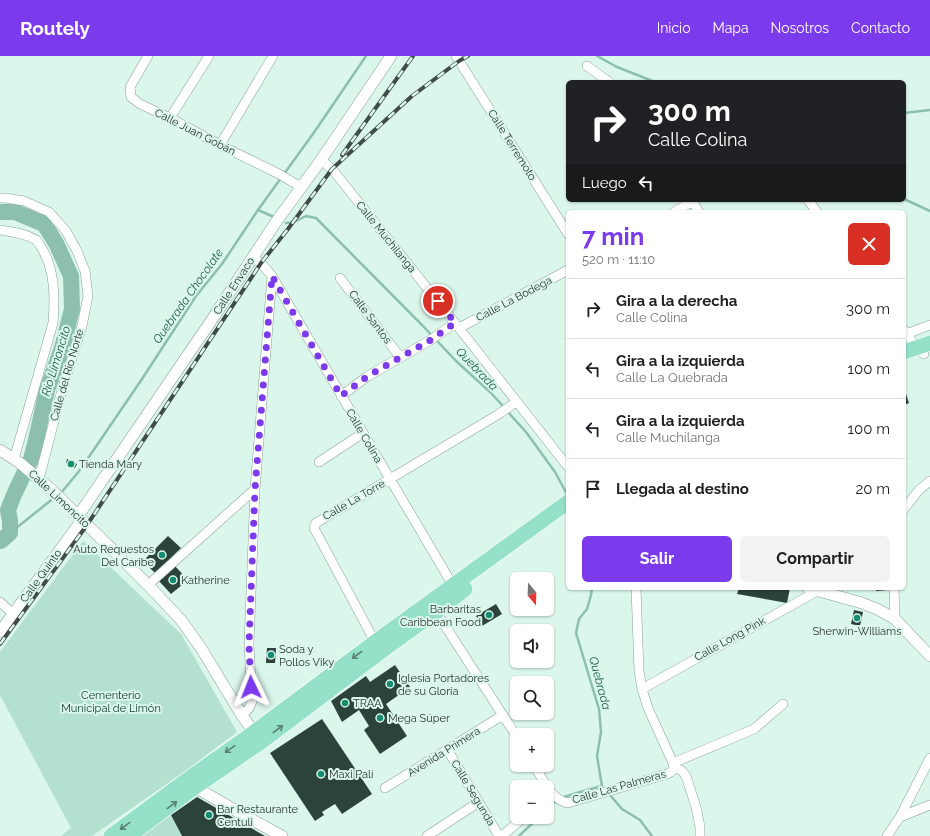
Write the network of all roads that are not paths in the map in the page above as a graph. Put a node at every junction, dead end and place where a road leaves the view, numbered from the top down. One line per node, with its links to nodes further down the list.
1 (148, 56): 8 (street, Calle Juan Gobán)
2 (209, 56): 8 (street)
3 (273, 56): 9 (street)
4 (391, 56): 10 (street, Calle Envaco)
5 (456, 56): 16 (street, Calle Terremoto)
6 (587, 66): 7 (street)
7 (605, 80)
8 (170, 118): 9 (street, Calle Juan Gobán)
9 (220, 145): 11 (street, Calle Juan Gobán)
10 (321, 160): 11 (street, Calle Envaco); 22 (street, Calle Muchilanga)
11 (301, 187): 17 (street, Calle Envaco)
12 (0, 198): 35 (street, Calle del Río Norte)
13 (691, 202): 14 (street)
14 (677, 210)
15 (0, 230): 32 (street)
16 (566, 231)
17 (252, 257): 19 (street, Calle Colina); 41 (street, Calle Envaco)
18 (566, 271): 22 (street, Calle La Bodega)
19 (272, 276): 28 (street, Calle Colina); 38 (street)
20 (340, 278): 26 (street, Calle Santos)
21 (930, 325): 23 (street)
22 (457, 326): 26 (street, Calle La Bodega); 29 (street, Calle Muchilanga)
23 (906, 333)
24 (906, 334): 25 (street)
25 (921, 350): 27 (highway)
26 (400, 357): 28 (street, Calle La Bodega)
27 (906, 361)
28 (341, 396): 30 (street, Calle Colina)
29 (514, 403): 34 (street, Calle Muchilanga); 36 (street, Calle La Torre)
30 (363, 433): 33 (street); 36 (street, Calle Colina)
31 (0, 450): 32 (street, Calle Limoncito)
32 (17, 461): 35 (street, Calle Limoncito)
33 (319, 462)
34 (566, 465)
35 (37, 477): 41 (street, Calle Limoncito)
36 (390, 479): 43 (street, Calle Colina); 53 (street, Calle La Torre)
37 (930, 481): 39 (street)
38 (255, 489): 42 (street); 57 (street)
39 (906, 506)
40 (566, 509): 43 (highway)
41 (80, 518): 42 (street, Calle Limoncito); 50 (street, Calle Quinto)
42 (148, 585): 57 (street, Calle Limoncito)
43 (456, 589): 49 (highway); 53 (highway)
44 (636, 590): 55 (street, Calle Las Palmeras)
45 (813, 590): 55 (street, Calle Long Pink)
46 (819, 590): 51 (street)
47 (894, 590): 51 (street)
48 (0, 602): 50 (street)
49 (436, 612): 53 (highway); 58 (street)
50 (14, 614): 52 (street, Calle Quinto)
51 (895, 619): 54 (street)
52 (0, 632)
53 (379, 646): 60 (highway)
54 (930, 656)
55 (642, 689): 63 (street, Calle Las Palmeras)
56 (783, 704): 63 (street)
57 (241, 714): 60 (street, Calle Limoncito)
58 (503, 715): 59 (street); 61 (street, Avenida Primera)
59 (511, 728)
60 (257, 738): 64 (highway)
61 (447, 750): 65 (street, Avenida Primera); 67 (street, Calle Segunda)
62 (930, 758): 69 (street)
63 (673, 765): 66 (street, Calle Las Palmeras); 76 (street)
64 (191, 783): 71 (highway, one-way to 71); 72 (highway, one-way to 64); 73 (street)
65 (385, 788)
66 (554, 797)
67 (479, 802): 74 (street); 75 (street, Calle Segunda)
68 (930, 805): 69 (street)
69 (900, 816): 77 (street)
70 (515, 824): 75 (street)
71 (111, 836)
72 (129, 836)
73 (282, 836)
74 (427, 836)
75 (500, 836)
76 (700, 836)
77 (887, 836)

